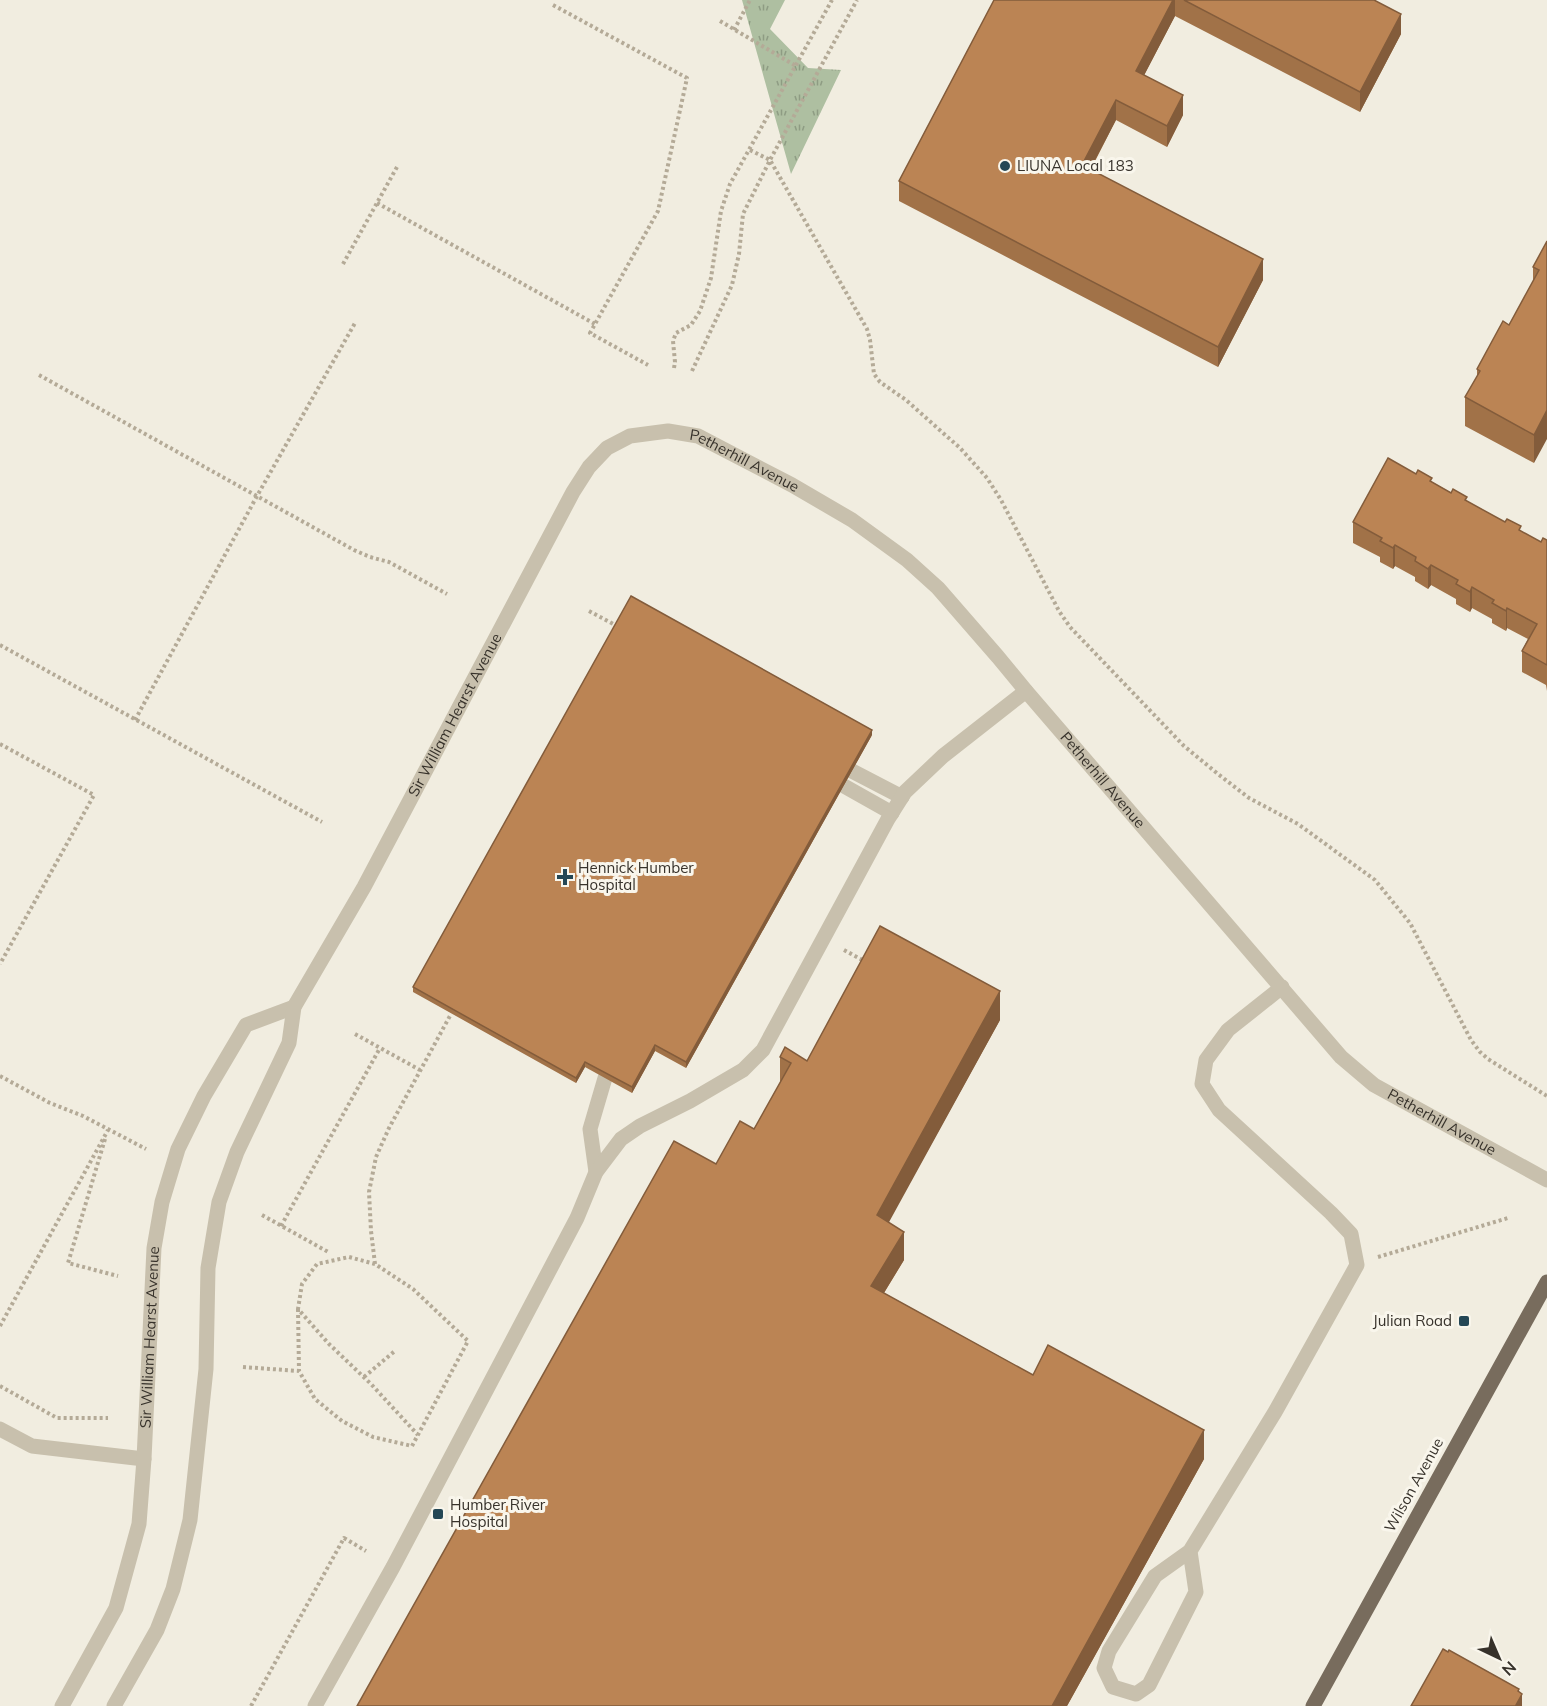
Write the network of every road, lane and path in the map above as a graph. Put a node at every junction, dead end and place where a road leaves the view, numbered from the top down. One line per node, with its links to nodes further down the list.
1 (750, 0): 6 (path)
2 (832, 0): 7 (path)
3 (857, 0): 9 (path)
4 (553, 5): 14 (path)
5 (720, 21): 6 (path)
6 (734, 30): 7 (path)
7 (796, 66): 8 (path)
8 (750, 150): 9 (path); 16 (path)
9 (770, 160): 17 (path); 42 (path)
10 (397, 167): 11 (path)
11 (377, 203): 12 (path); 14 (path)
12 (343, 264)
13 (355, 322): 20 (path)
14 (595, 324): 15 (path)
15 (648, 365)
16 (674, 368)
17 (692, 371)
18 (39, 375): 20 (path)
19 (630, 436): 25 (lane, Petherhill Avenue); 35 (lane, Sir William Hearst Avenue)
20 (257, 496): 21 (path); 26 (path)
21 (447, 594)
22 (589, 611): 23 (path)
23 (617, 626)
24 (0, 645): 26 (path)
25 (1026, 691): 30 (lane); 34 (lane, Petherhill Avenue)
26 (135, 720): 32 (path)
27 (0, 744): 33 (path)
28 (852, 771): 30 (lane)
29 (844, 786): 31 (lane)
30 (902, 797): 31 (lane)
31 (892, 813): 45 (lane)
32 (322, 822)
33 (0, 964)
34 (1282, 987): 46 (lane, Petherhill Avenue); 67 (lane)
35 (294, 1007): 65 (lane, Sir William Hearst Avenue); 69 (lane, Sir William Hearst Avenue)
36 (451, 1014): 39 (path)
37 (355, 1034): 38 (path)
38 (380, 1048): 39 (path); 49 (path)
39 (420, 1071): 52 (path)
40 (0, 1076): 43 (path)
41 (605, 1078): 45 (lane)
42 (1547, 1096)
43 (108, 1130): 44 (path); 53 (path); 56 (path)
44 (146, 1149)
45 (596, 1172): 71 (lane)
46 (1547, 1180)
47 (262, 1215): 49 (path)
48 (1508, 1218): 50 (path)
49 (281, 1226): 51 (path)
50 (1402, 1250)
51 (330, 1253)
52 (375, 1264): 55 (path); 64 (path)
53 (118, 1276)
54 (1547, 1282): 72 (main road, Wilson Avenue)
55 (298, 1309): 59 (path); 60 (path)
56 (0, 1326)
57 (396, 1350): 60 (path)
58 (243, 1367): 59 (path)
59 (299, 1371): 64 (path)
60 (364, 1377): 64 (path)
61 (0, 1386): 62 (path)
62 (108, 1418)
63 (0, 1429): 65 (lane)
64 (418, 1435)
65 (144, 1459): 68 (lane, Sir William Hearst Avenue)
66 (366, 1551): 70 (path)
67 (1190, 1551): 67 (lane)
68 (62, 1706)
69 (114, 1706)
70 (251, 1706)
71 (315, 1706)
72 (1313, 1706)

